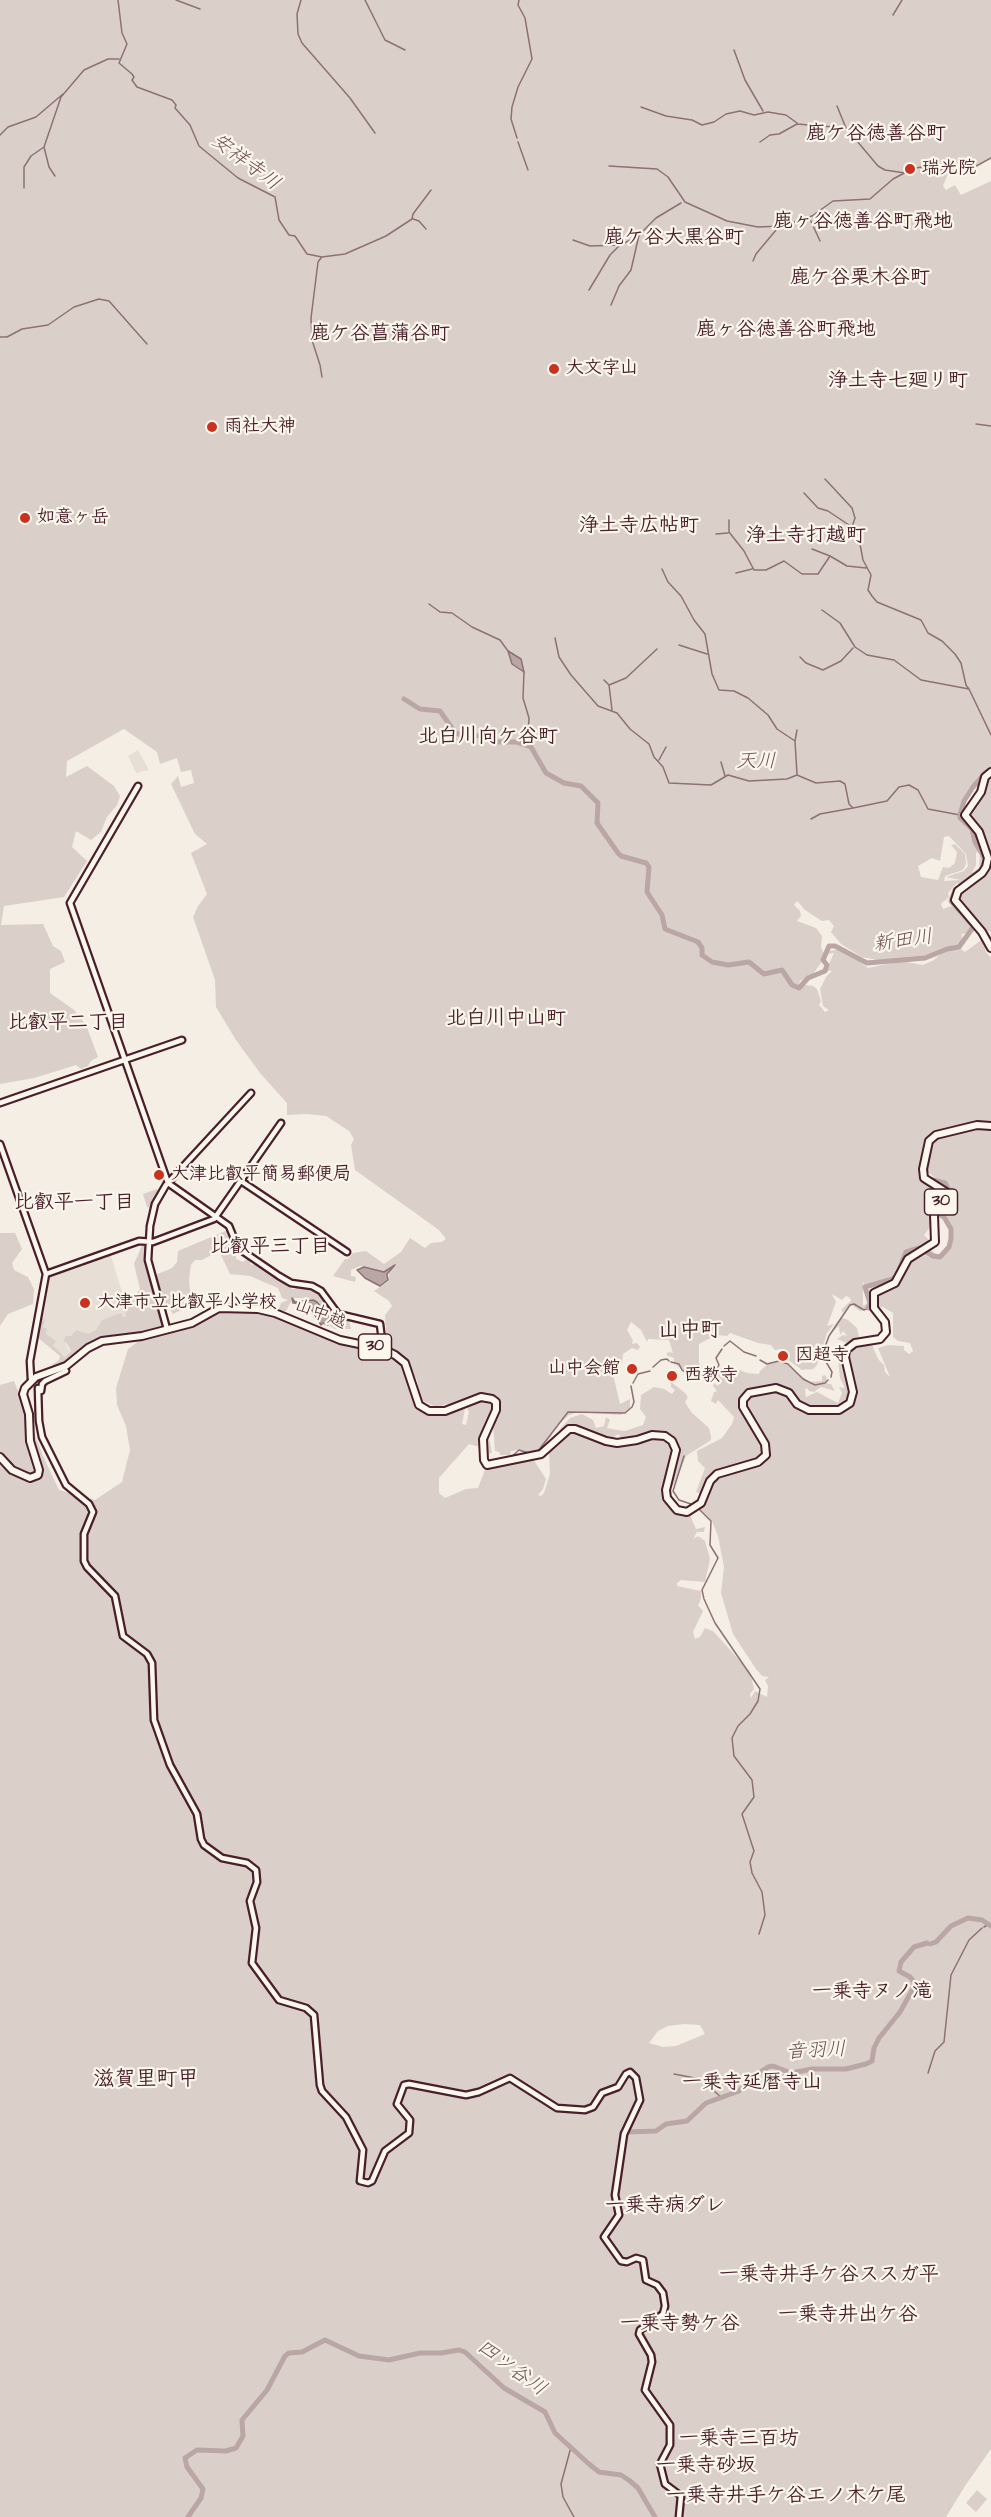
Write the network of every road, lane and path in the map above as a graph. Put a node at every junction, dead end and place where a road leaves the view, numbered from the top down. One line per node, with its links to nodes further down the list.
1 (991, 772): 3 (main road)
2 (138, 786): 5 (street)
3 (991, 948)
4 (182, 1040): 5 (street)
5 (125, 1060): 7 (street); 12 (street)
6 (251, 1093): 12 (street)
7 (0, 1103)
8 (281, 1124): 11 (street)
9 (991, 1126): 18 (main road, 山中越 / 30)
10 (0, 1144): 16 (street)
11 (241, 1181): 13 (street); 15 (street)
12 (168, 1183): 13 (street); 14 (street)
13 (216, 1217): 14 (street); 18 (street)
14 (148, 1242): 16 (street); 17 (street)
15 (347, 1252)
16 (46, 1274): 20 (street)
17 (167, 1329): 18 (main road, 山中越 / 30); 20 (main road, 山中越 / 30)
18 (384, 1349)
19 (66, 1371): 22 (street)
20 (31, 1379): 21 (main road)
21 (0, 1457)
22 (679, 2517)

